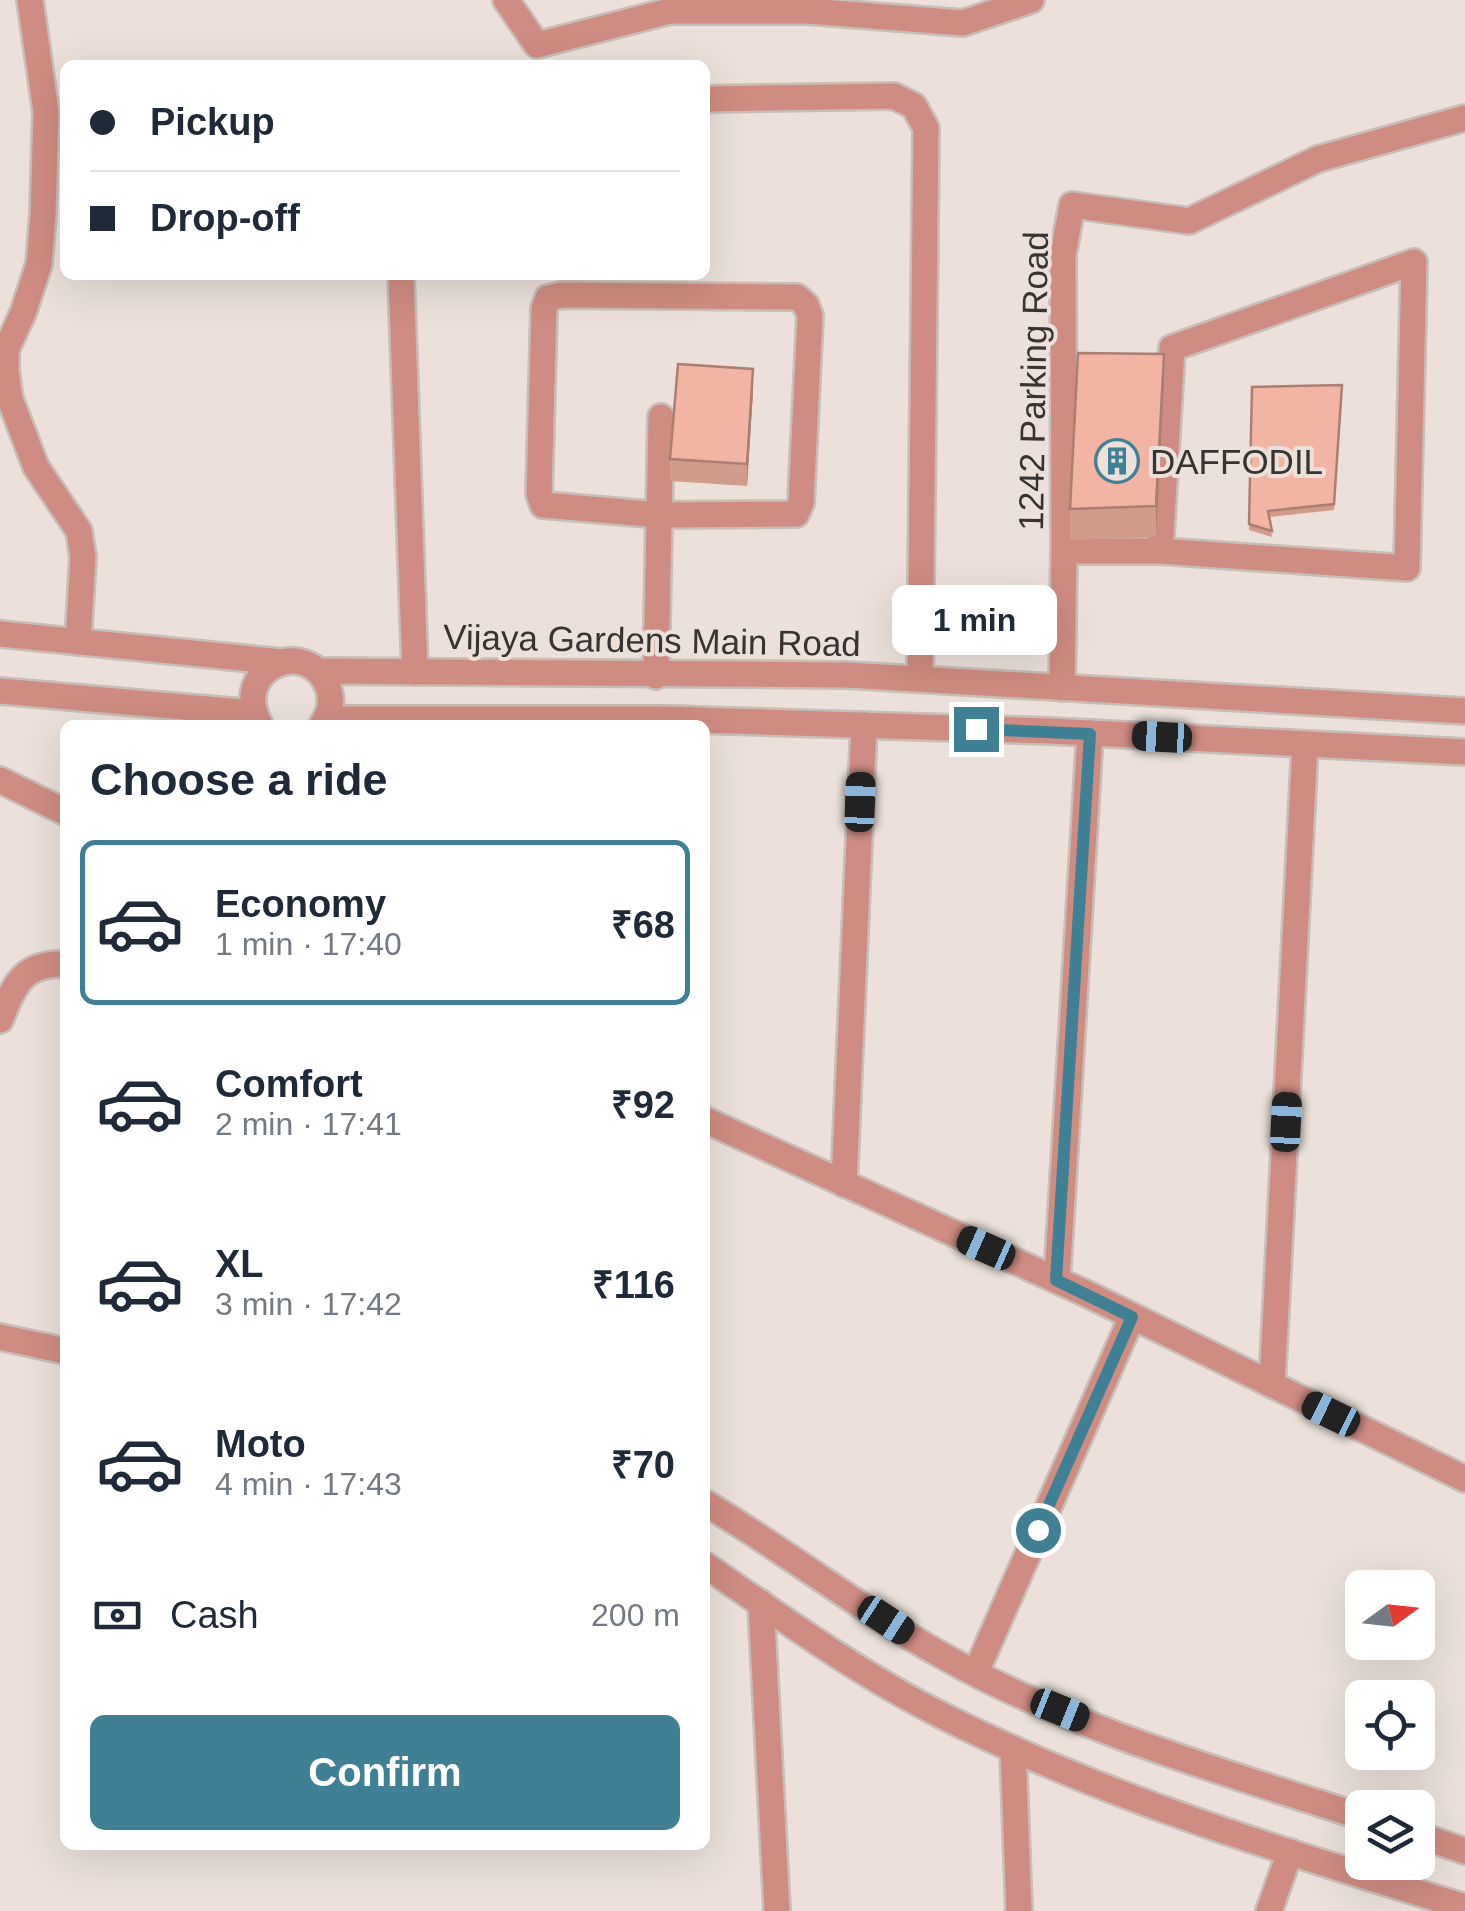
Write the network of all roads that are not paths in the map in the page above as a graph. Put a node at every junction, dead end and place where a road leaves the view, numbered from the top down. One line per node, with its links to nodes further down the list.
1 (30, 0): 14 (street)
2 (506, 0): 4 (street)
3 (1031, 0): 5 (street)
4 (854, 7): 5 (street)
5 (987, 8)
6 (710, 100): 19 (street)
7 (1465, 118): 11 (street, 1242 Parking Road)
8 (400, 280): 17 (street)
9 (660, 416): 10 (street)
10 (660, 515): 10 (street); 18 (street)
11 (1064, 551): 12 (street); 20 (street)
12 (1160, 551): 12 (street)
13 (0, 634): 14 (street)
14 (78, 642): 15 (street)
15 (282, 662): 16 (street, Vijaya Gardens Main Road); 23 (street)
16 (318, 671): 17 (street, Vijaya Gardens Main Road); 24 (street)
17 (415, 672): 18 (street, Vijaya Gardens Main Road)
18 (656, 676): 19 (street, Vijaya Gardens Main Road)
19 (920, 680): 20 (street, Vijaya Gardens Main Road)
20 (1062, 688): 22 (street, Vijaya Gardens Main Road)
21 (0, 691): 23 (street)
22 (1465, 711)
23 (257, 719)
24 (324, 720)
25 (710, 723): 26 (street)
26 (864, 725): 27 (street); 35 (street)
27 (1090, 734): 28 (street); 36 (street)
28 (1305, 745): 29 (street); 40 (street)
29 (1465, 752)
30 (0, 780): 31 (street)
31 (60, 810)
32 (60, 964): 33 (street)
33 (0, 1020)
34 (710, 1122): 35 (street)
35 (844, 1184): 36 (street)
36 (1056, 1280): 37 (street)
37 (1132, 1317): 40 (street); 45 (street)
38 (0, 1337): 39 (street)
39 (60, 1346)
40 (1272, 1386): 41 (street)
41 (1465, 1479)
42 (710, 1506): 45 (street)
43 (710, 1568): 44 (street)
44 (760, 1603): 46 (street); 52 (street)
45 (976, 1672): 47 (street)
46 (1014, 1749): 50 (street); 53 (street)
47 (1345, 1811)
48 (1435, 1840): 49 (street)
49 (1465, 1850)
50 (1290, 1852): 51 (street); 54 (street)
51 (1465, 1907)
52 (777, 1911)
53 (1018, 1911)
54 (1270, 1911)

